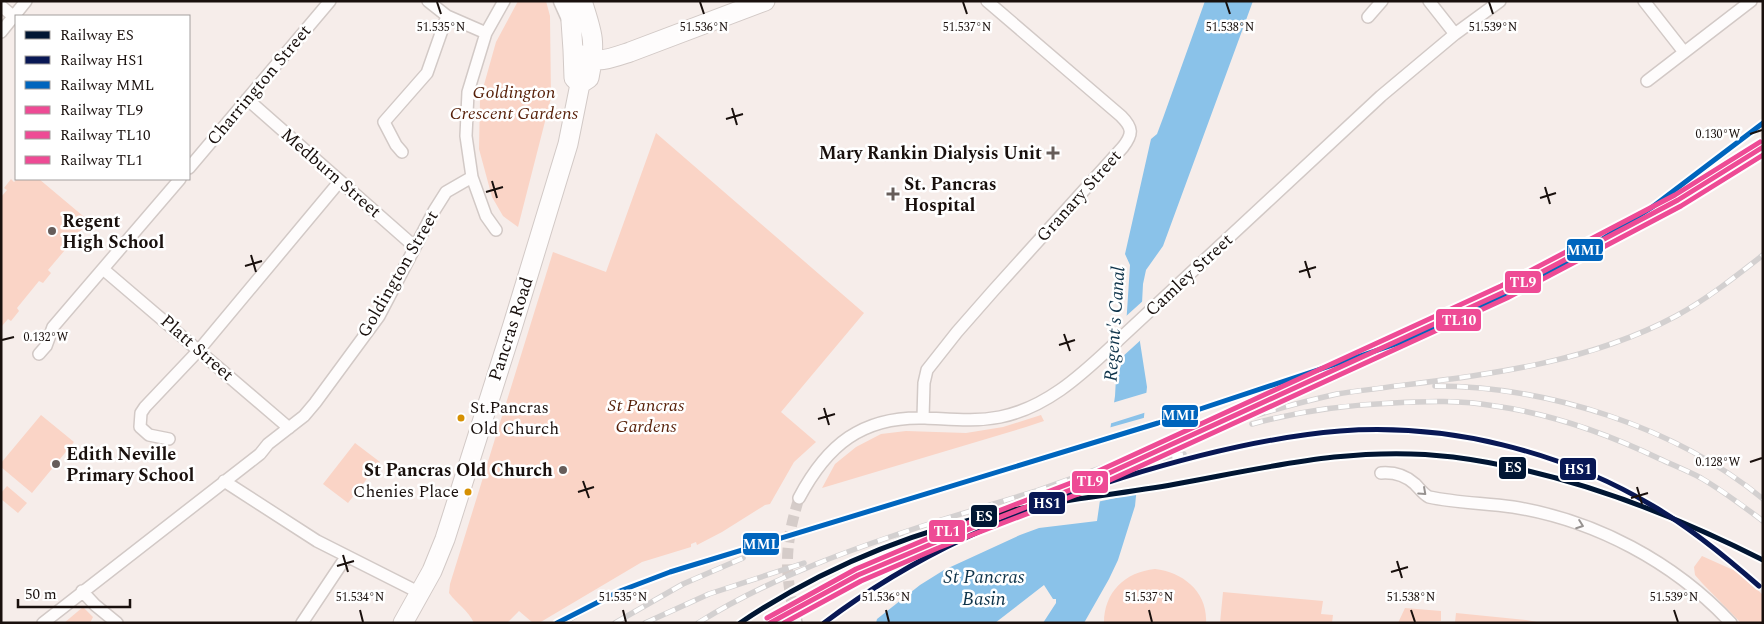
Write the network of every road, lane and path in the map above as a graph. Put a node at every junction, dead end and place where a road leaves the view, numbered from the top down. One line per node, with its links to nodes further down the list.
1 (26, 1): 16 (street)
2 (330, 1): 29 (street, Charrington Street)
3 (428, 1): 17 (street)
4 (504, 1): 22 (street)
5 (562, 1): 20 (main road)
6 (574, 1): 20 (main road)
7 (582, 1): 26 (main road)
8 (765, 1): 26 (main road)
9 (987, 1): 40 (street, Granary Street)
10 (1382, 1): 19 (street)
11 (1429, 1): 23 (street)
12 (1500, 1): 23 (street, Camley Street)
13 (1644, 1): 25 (street)
14 (1751, 1): 25 (street)
15 (1, 6): 18 (street)
16 (16, 15)
17 (447, 16): 22 (street); 30 (street)
18 (14, 17): 21 (street)
19 (1368, 17)
20 (571, 21): 24 (main road)
21 (1, 32)
22 (486, 33): 32 (street)
23 (1455, 34): 40 (street, Camley Street)
24 (573, 50): 26 (main road); 28 (main road)
25 (1684, 52): 27 (street)
26 (592, 61): 28 (main road)
27 (1647, 81)
28 (580, 84): 48 (main road, Pancras Road)
29 (247, 100): 31 (street, Charrington Street); 34 (street, Medburn Street)
30 (402, 152)
31 (190, 167)
32 (472, 177): 35 (street); 36 (street, Goldington Street)
33 (179, 180): 37 (street)
34 (340, 182): 36 (street, Medburn Street); 38 (street)
35 (496, 230)
36 (415, 247): 41 (street, Goldington Street)
37 (103, 269): 38 (street, Platt Street); 39 (street)
38 (199, 350): 41 (street, Platt Street); 42 (street)
39 (39, 354)
40 (923, 418): 45 (street, Camley Street)
41 (289, 428): 44 (street, Goldington Street)
42 (169, 439)
43 (1381, 473): 55 (street, one-way to 55)
44 (224, 482): 46 (street); 47 (street, Goldington Street)
45 (799, 498)
46 (346, 557): 48 (street); 52 (street)
47 (82, 591): 50 (street, Goldington Street); 51 (street)
48 (420, 593): 53 (main road, Pancras Road)
49 (792, 608): 54 (street)
50 (43, 623)
51 (117, 623)
52 (302, 623)
53 (403, 623)
54 (796, 623)
55 (1731, 623)

